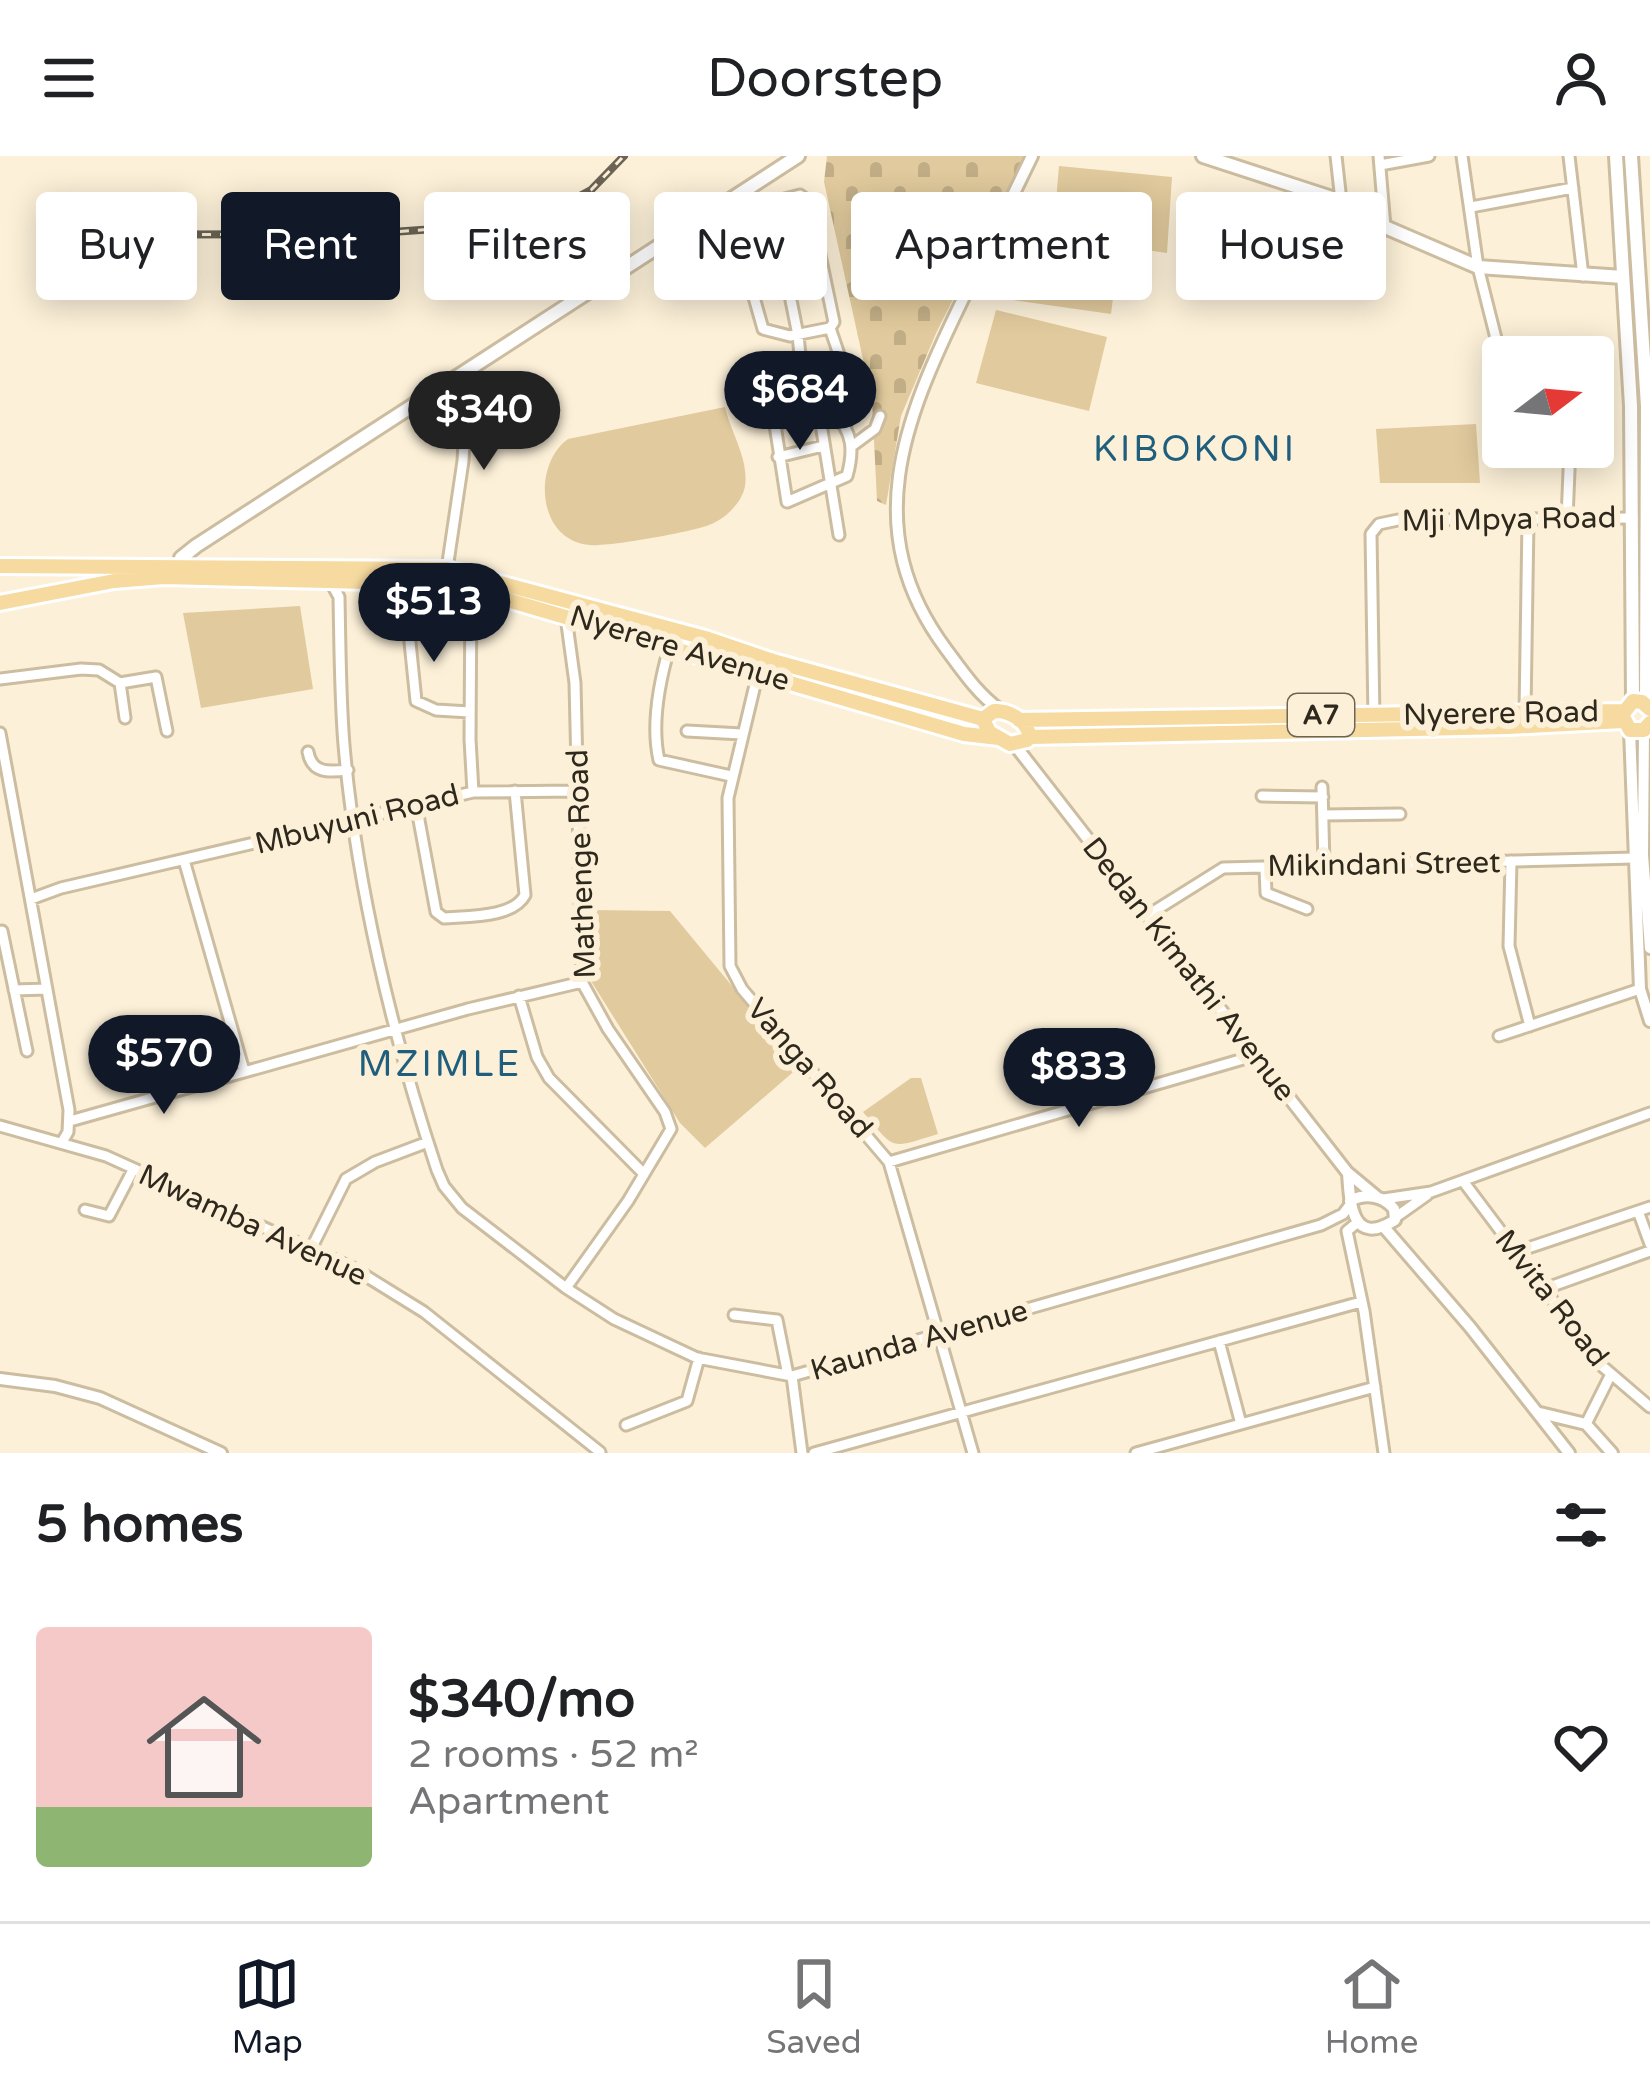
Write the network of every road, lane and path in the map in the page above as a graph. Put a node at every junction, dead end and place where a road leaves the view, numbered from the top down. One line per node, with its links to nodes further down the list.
1 (798, 156): 26 (main road)
2 (1032, 156): 59 (street)
3 (1203, 156): 11 (main road)
4 (1336, 156): 12 (street)
5 (1429, 156): 9 (street)
6 (1462, 156): 14 (street)
7 (1569, 156): 10 (street)
8 (1629, 157): 16 (main road); 18 (main road)
9 (1380, 160): 13 (street)
10 (1573, 188): 14 (street); 19 (street)
11 (1313, 192)
12 (1340, 192)
13 (1382, 192)
14 (1471, 207): 17 (street)
15 (1386, 226): 17 (main road)
16 (1639, 263): 18 (main road); 20 (main road)
17 (1478, 268): 19 (main road); 25 (street)
18 (1623, 270): 19 (main road); 21 (main road)
19 (1583, 277)
20 (1644, 283): 21 (main road); 29 (main road)
21 (1624, 294): 29 (main road)
22 (753, 300): 24 (street)
23 (830, 328): 24 (street); 24 (street); 27 (street)
24 (798, 335): 27 (street)
25 (1495, 336)
26 (468, 370): 40 (main road); 45 (street)
27 (818, 411): 30 (street); 31 (street); 32 (street)
28 (880, 416): 31 (street)
29 (1644, 418): 35 (main road); 36 (main road)
30 (823, 446): 32 (street); 34 (street)
31 (851, 446): 34 (street)
32 (778, 457): 34 (street)
33 (1569, 468): 37 (street)
34 (829, 484): 41 (street)
35 (1648, 506): 36 (main road); 39 (main road)
36 (1633, 512): 37 (street, Mji Mpya Road); 69 (main road)
37 (1567, 519): 38 (street, Mji Mpya Road)
38 (1528, 520): 63 (street); 72 (street, Mji Mpya Road)
39 (1648, 528): 69 (main road)
40 (218, 534): 43 (main road); 44 (main road)
41 (839, 535)
42 (0, 566): 43 (highway, Nyerere Avenue / A7)
43 (179, 573): 44 (highway, Nyerere Avenue / A7); 50 (highway, Nyerere Avenue / A7)
44 (208, 573): 46 (highway, Nyerere Avenue / A7)
45 (436, 573): 47 (highway, Nyerere Avenue / A7); 48 (highway, Nyerere Avenue / A7)
46 (329, 574): 47 (highway, Nyerere Avenue / A7); 49 (street, Kaunda Avenue)
47 (348, 574): 49 (street, Kaunda Avenue)
48 (472, 581): 51 (highway, Nyerere Avenue / A7); 62 (street, Mbuyuni Road)
49 (339, 597): 81 (street, Kaunda Avenue)
50 (0, 603)
51 (565, 607): 53 (highway, Nyerere Avenue / A7); 54 (highway, Nyerere Avenue / A7); 83 (street, Mathenge Road)
52 (407, 613): 62 (street)
53 (584, 620): 54 (highway); 55 (highway, Nyerere Avenue / A7)
54 (706, 638): 56 (highway, Nyerere Avenue / A7)
55 (670, 645): 56 (highway, Nyerere Avenue / A7); 82 (street)
56 (760, 669): 60 (highway, Nyerere Avenue / A7); 76 (street, Vanga Road)
57 (0, 679): 58 (street)
58 (121, 683): 67 (street); 73 (street)
59 (979, 694): 61 (street); 64 (street)
60 (890, 703): 64 (highway, Nyerere Avenue / A7); 79 (highway, Nyerere Avenue / A7)
61 (1001, 711): 64 (highway); 70 (highway)
62 (470, 712): 85 (street, Mbuyuni Road)
63 (1525, 712): 66 (highway, Nyerere Road / A7); 71 (highway, Nyerere Road / A7)
64 (984, 717): 79 (highway)
65 (1190, 717): 68 (highway, Nyerere Road / A7); 72 (highway, Nyerere Road / A7); 78 (highway)
66 (1545, 717): 69 (highway, Nyerere Road / A7); 71 (highway, Nyerere Road / A7)
67 (125, 718)
68 (1171, 718): 70 (highway, Nyerere Road / A7); 77 (highway)
69 (1640, 718): 91 (street)
70 (1019, 720): 79 (highway)
71 (1508, 720): 72 (highway, Nyerere Road / A7)
72 (1374, 722): 78 (highway, Nyerere Road / A7)
73 (167, 731)
74 (687, 731): 76 (street)
75 (0, 733): 96 (street)
76 (742, 734): 82 (street, Vanga Road)
77 (1170, 734): 78 (highway, Nyerere Road / A7); 79 (highway, Nyerere Road / A7)
78 (1190, 734)
79 (1017, 740): 98 (street, Dedan Kimathi Avenue)
80 (308, 752): 81 (street)
81 (348, 770): 90 (street, Kaunda Avenue)
82 (731, 776): 119 (street, Vanga Road)
83 (575, 790): 84 (street); 102 (street, Mathenge Road)
84 (514, 791): 85 (street); 87 (street)
85 (473, 792): 87 (street, Mbuyuni Road)
86 (1262, 796): 89 (street)
87 (416, 804): 90 (street, Mbuyuni Road)
88 (1400, 814): 89 (street)
89 (1323, 815): 94 (street)
90 (355, 822): 92 (street, Mbuyuni Road); 109 (street, Kaunda Avenue)
91 (1642, 856): 93 (street, Mikindani Street); 100 (street); 101 (street)
92 (184, 860): 96 (street, Mbuyuni Road); 113 (street)
93 (1511, 861): 94 (street, Mikindani Street); 108 (street)
94 (1324, 864): 95 (street, Mikindani Street)
95 (1264, 868): 97 (street); 98 (street, Mikindani Street)
96 (31, 899): 103 (street)
97 (1307, 910)
98 (1148, 915): 112 (street, Dedan Kimathi Avenue)
99 (2, 931): 105 (street)
100 (1650, 948)
101 (1645, 973): 104 (street)
102 (581, 982): 106 (street); 122 (street, Mathenge Road)
103 (47, 989): 105 (street); 115 (street)
104 (1640, 989): 107 (street); 108 (street)
105 (14, 990): 111 (street)
106 (519, 996): 109 (street); 122 (street)
107 (1650, 1021)
108 (1530, 1026): 110 (street)
109 (396, 1030): 113 (street); 118 (street, Kaunda Avenue)
110 (1499, 1036)
111 (27, 1051)
112 (1257, 1055): 119 (street); 121 (street, Dedan Kimathi Avenue)
113 (244, 1071): 115 (street)
114 (1650, 1113): 123 (street)
115 (70, 1121): 117 (street)
116 (0, 1126): 117 (street, Mwamba Avenue)
117 (62, 1142): 120 (street, Mwamba Avenue)
118 (428, 1142): 132 (street); 135 (street, Kaunda Avenue)
119 (889, 1162): 139 (street, Vanga Road)
120 (133, 1170): 128 (street); 132 (street, Mwamba Avenue)
121 (1348, 1172): 125 (street, Dedan Kimathi Avenue); 126 (street)
122 (644, 1174): 135 (street, Mathenge Road)
123 (1463, 1181): 124 (street); 134 (street, Mvita Road)
124 (1431, 1192): 125 (street); 129 (street)
125 (1380, 1198): 126 (street); 129 (street, Dedan Kimathi Avenue)
126 (1350, 1204): 130 (street); 131 (street)
127 (1644, 1209): 133 (street); 134 (street)
128 (85, 1210)
129 (1391, 1221): 130 (street); 148 (street)
130 (1360, 1222): 131 (street); 137 (street)
131 (1321, 1225): 139 (street, Kaunda Avenue)
132 (312, 1247): 155 (street, Mwamba Avenue)
133 (1650, 1247): 136 (street)
134 (1516, 1252): 136 (street, Mvita Road)
135 (566, 1288): 141 (street, Kaunda Avenue)
136 (1544, 1289): 142 (street, Mvita Road)
137 (1361, 1302): 140 (street); 145 (street)
138 (734, 1315): 143 (street)
139 (939, 1334): 143 (street, Kaunda Avenue); 147 (street, Vanga Road)
140 (1220, 1341): 147 (street); 150 (street)
141 (699, 1358): 143 (street, Kaunda Avenue); 152 (street)
142 (1611, 1374): 146 (street, Mvita Road); 151 (street)
143 (790, 1376): 157 (street)
144 (0, 1378): 156 (street)
145 (1376, 1387): 150 (street); 162 (street)
146 (1650, 1407)
147 (962, 1412): 158 (street); 159 (street, Vanga Road)
148 (1536, 1412): 149 (street); 154 (street)
149 (1562, 1418): 151 (street); 154 (street)
150 (1240, 1424): 153 (street)
151 (1586, 1424): 164 (street)
152 (626, 1425)
153 (1196, 1436): 160 (street); 161 (street)
154 (1556, 1436): 163 (street)
155 (600, 1452)
156 (221, 1453)
157 (802, 1453)
158 (814, 1453)
159 (973, 1453)
160 (1136, 1453)
161 (1200, 1453)
162 (1384, 1453)
163 (1569, 1453)
164 (1612, 1453)

